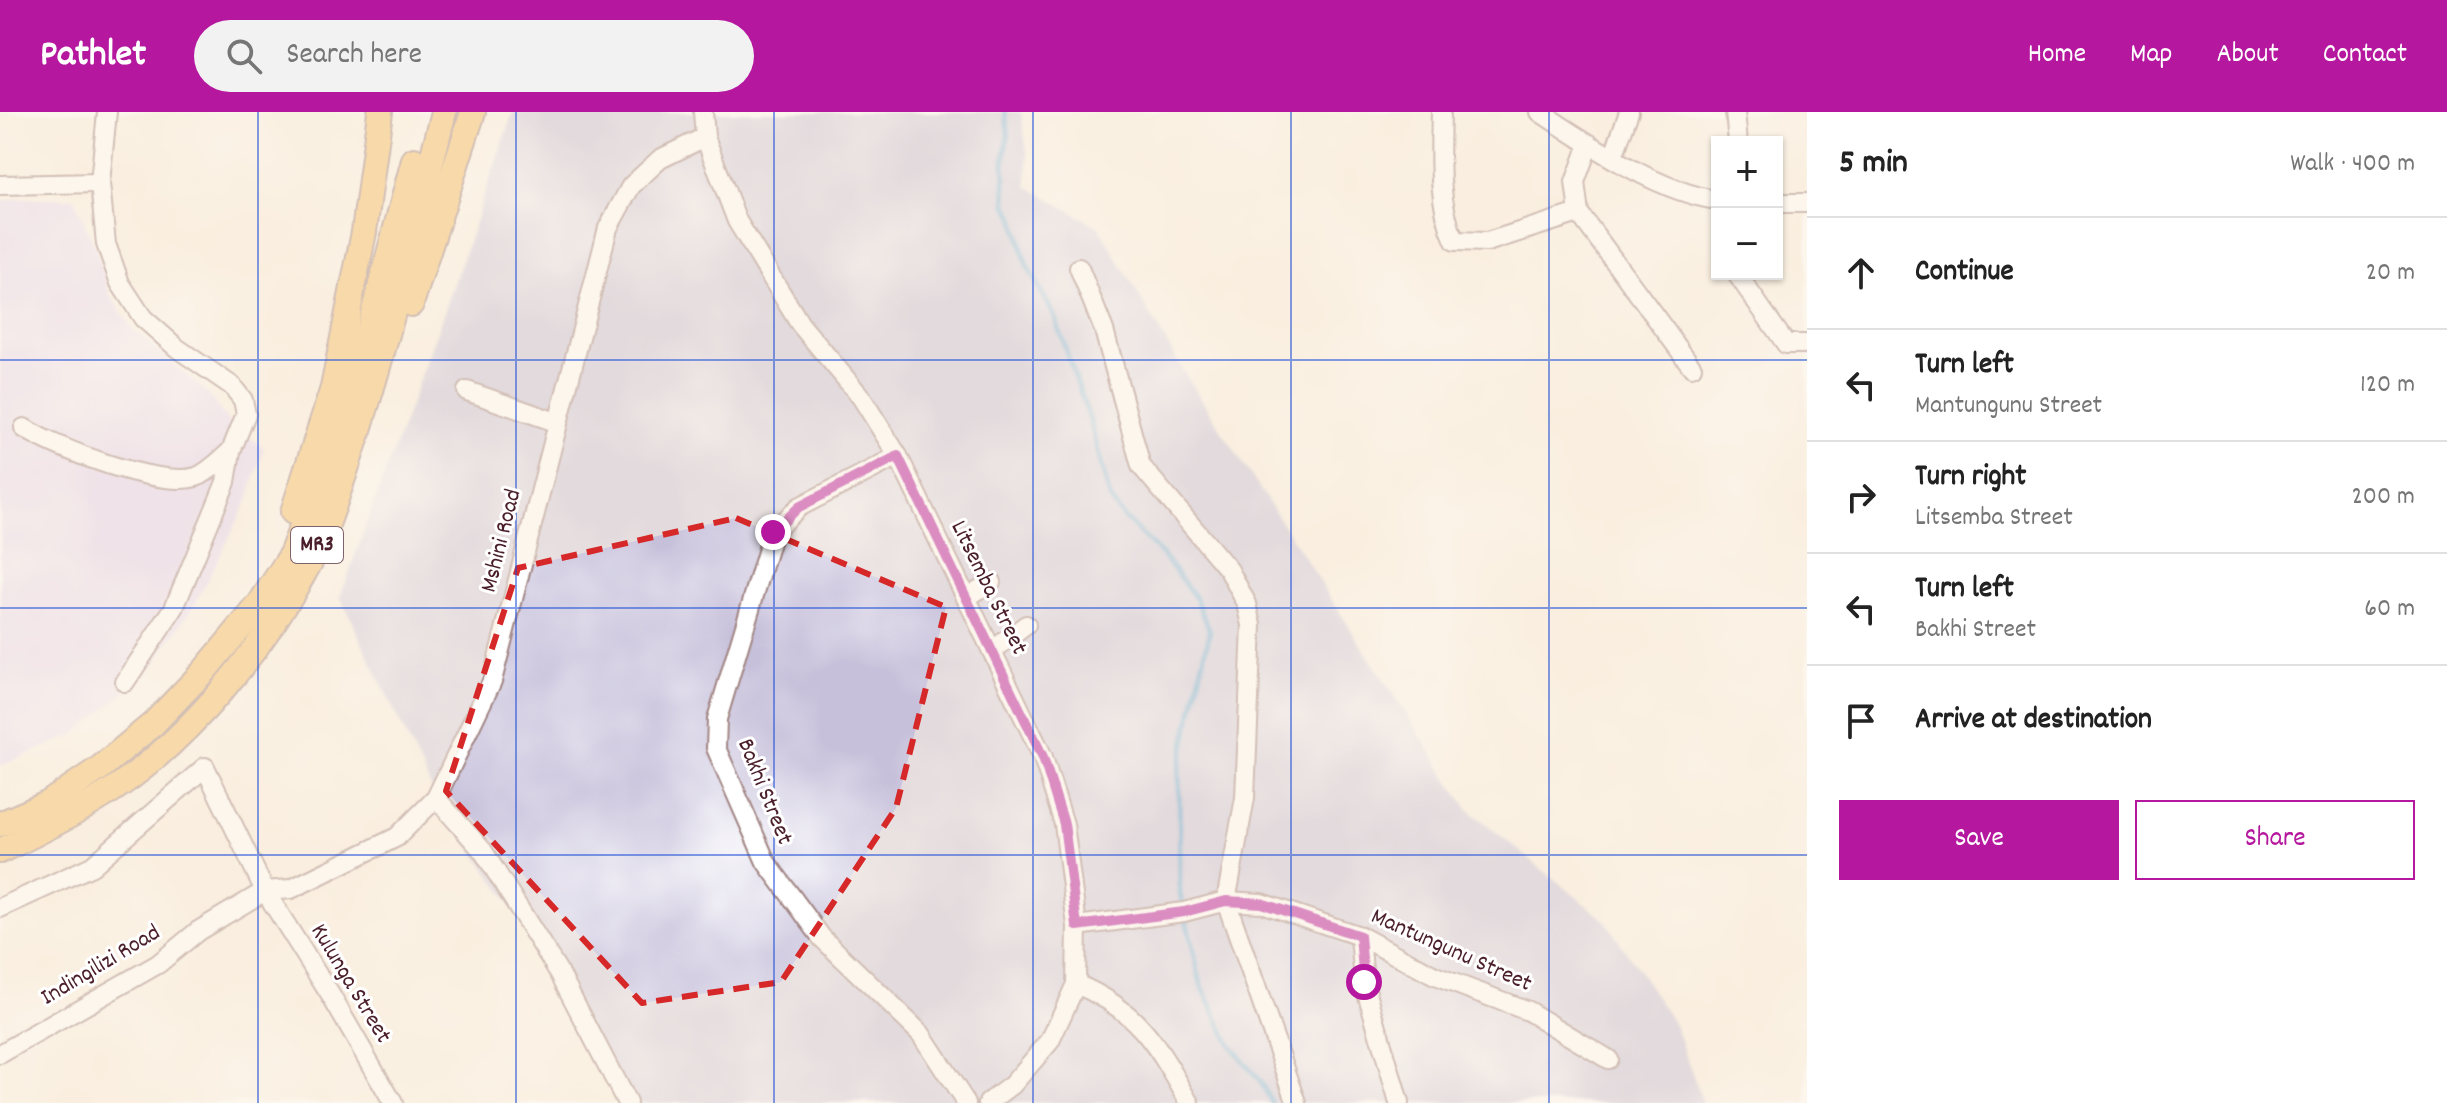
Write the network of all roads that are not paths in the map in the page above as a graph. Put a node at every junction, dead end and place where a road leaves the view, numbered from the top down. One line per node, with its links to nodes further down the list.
1 (107, 112): 15 (street)
2 (380, 112): 33 (highway)
3 (427, 112): 33 (highway, MR3)
4 (444, 112): 30 (highway, MR3)
5 (473, 112): 30 (highway)
6 (703, 112): 12 (street, Litsemba Street)
7 (1441, 112): 20 (street)
8 (1540, 112): 13 (street)
9 (1629, 112): 14 (street)
10 (1735, 112): 11 (street)
11 (1737, 136)
12 (705, 137): 26 (street, Mshini Road); 29 (street, Litsemba Street)
13 (1589, 144): 14 (street); 20 (street)
14 (1613, 157): 17 (street)
15 (100, 183): 16 (street); 28 (street)
16 (0, 185)
17 (1711, 199)
18 (1783, 203): 19 (street)
19 (1807, 203)
20 (1579, 213): 24 (street)
21 (1079, 268): 41 (street)
22 (1741, 280): 23 (street)
23 (1807, 344)
24 (1692, 367)
25 (467, 391): 26 (street)
26 (556, 422): 37 (street, Mshini Road)
27 (24, 428): 28 (street)
28 (231, 451): 36 (street)
29 (898, 456): 32 (street, Litsemba Street); 50 (street, Bakhi Street)
30 (310, 563): 39 (highway, MR3)
31 (991, 582): 32 (street)
32 (966, 598): 35 (street, Litsemba Street)
33 (259, 605): 38 (highway, MR3)
34 (1026, 625): 35 (street)
35 (992, 651): 43 (street, Litsemba Street)
36 (125, 682)
37 (436, 798): 40 (street, Mshini Road); 49 (street)
38 (0, 824)
39 (0, 851)
40 (265, 891): 42 (street, Kulunga Street); 46 (street, Indingilizi Road); 48 (street, Kulunga Street)
41 (1226, 901): 43 (street, Mantungunu Street); 44 (street, Mantungunu Street); 53 (street)
42 (0, 908)
43 (1077, 926): 45 (street, Litsemba Street)
44 (1360, 936): 47 (street, Mantungunu Street); 54 (street)
45 (1076, 984): 51 (street, Litsemba Street); 52 (street)
46 (0, 1054)
47 (1608, 1059)
48 (393, 1103)
49 (627, 1103)
50 (966, 1103)
51 (988, 1103)
52 (1190, 1103)
53 (1297, 1103)
54 (1399, 1103)

